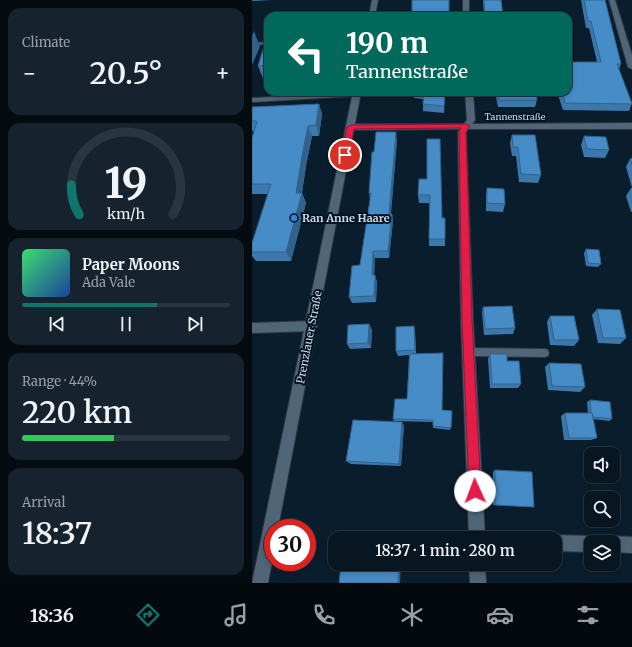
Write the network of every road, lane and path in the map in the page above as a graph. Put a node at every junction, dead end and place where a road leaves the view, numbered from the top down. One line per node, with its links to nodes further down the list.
1 (375, 0): 4 (street)
2 (466, 0): 5 (street)
3 (612, 0): 8 (street)
4 (373, 12)
5 (466, 12)
6 (264, 43): 7 (lane)
7 (252, 44)
8 (632, 67)
9 (312, 96): 12 (street)
10 (356, 96): 15 (street, Prenzlauer Straße)
11 (469, 96): 13 (street)
12 (252, 100)
13 (467, 126): 14 (street, Tannenstraße); 15 (street, Tannenstraße); 18 (street)
14 (632, 126)
15 (351, 127): 16 (street, Prenzlauer Straße)
16 (311, 326): 17 (street); 26 (street, Prenzlauer Straße)
17 (252, 328)
18 (469, 352): 19 (lane); 20 (street)
19 (545, 353)
20 (477, 531)
21 (562, 544): 22 (street)
22 (584, 544)
23 (620, 544): 24 (street)
24 (632, 544)
25 (477, 571): 27 (street)
26 (260, 583)
27 (478, 583)

